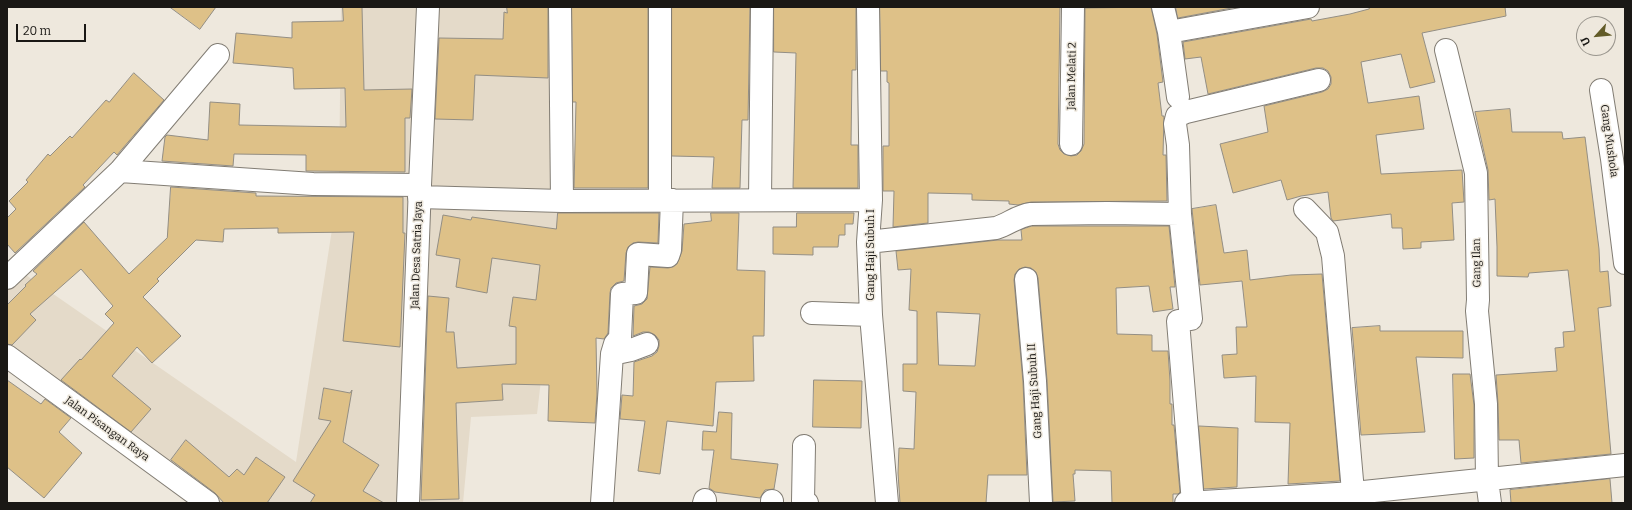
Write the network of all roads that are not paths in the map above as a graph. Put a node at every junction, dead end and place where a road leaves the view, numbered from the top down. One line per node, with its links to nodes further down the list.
1 (428, 7): 18 (street, Jalan Desa Satria Jaya)
2 (560, 7): 22 (street)
3 (660, 7): 19 (street)
4 (762, 7): 20 (street)
5 (868, 7): 21 (street, Gang Haji Subuh I)
6 (1072, 7): 15 (street, Jalan Melati 2)
7 (1163, 7): 9 (street)
8 (1308, 7): 9 (street)
9 (1169, 32): 14 (street)
10 (1446, 50): 36 (street, Gang Ilan)
11 (218, 55): 17 (street)
12 (1319, 80): 24 (street)
13 (1601, 90): 16 (street, Gang Mushola)
14 (1178, 97)
15 (1071, 144)
16 (1618, 158): 26 (street, Gang Mushola)
17 (120, 171): 18 (street); 27 (street)
18 (419, 191): 22 (street); 39 (street, Jalan Desa Satria Jaya)
19 (666, 200): 20 (street); 22 (street); 32 (street)
20 (760, 200): 21 (street)
21 (871, 200): 25 (street, Gang Haji Subuh I)
22 (562, 201)
23 (1305, 209): 37 (street)
24 (1180, 214): 25 (street); 44 (street)
25 (868, 242): 30 (street, Gang Haji Subuh I)
26 (1625, 263)
27 (7, 278)
28 (1026, 279): 43 (street, Gang Haji Subuh II)
29 (812, 313): 30 (street)
30 (871, 315): 42 (street, Gang Haji Subuh I)
31 (647, 344): 32 (street)
32 (612, 354): 40 (street)
33 (7, 356): 38 (street, Jalan Pisangan Raya)
34 (804, 446): 41 (street)
35 (1625, 465): 36 (street)
36 (1487, 480): 37 (street); 45 (street, Gang Ilan)
37 (1354, 498): 44 (street)
38 (208, 503)
39 (408, 503)
40 (602, 503)
41 (807, 503)
42 (887, 503)
43 (1041, 503)
44 (1191, 503)
45 (1490, 503)

